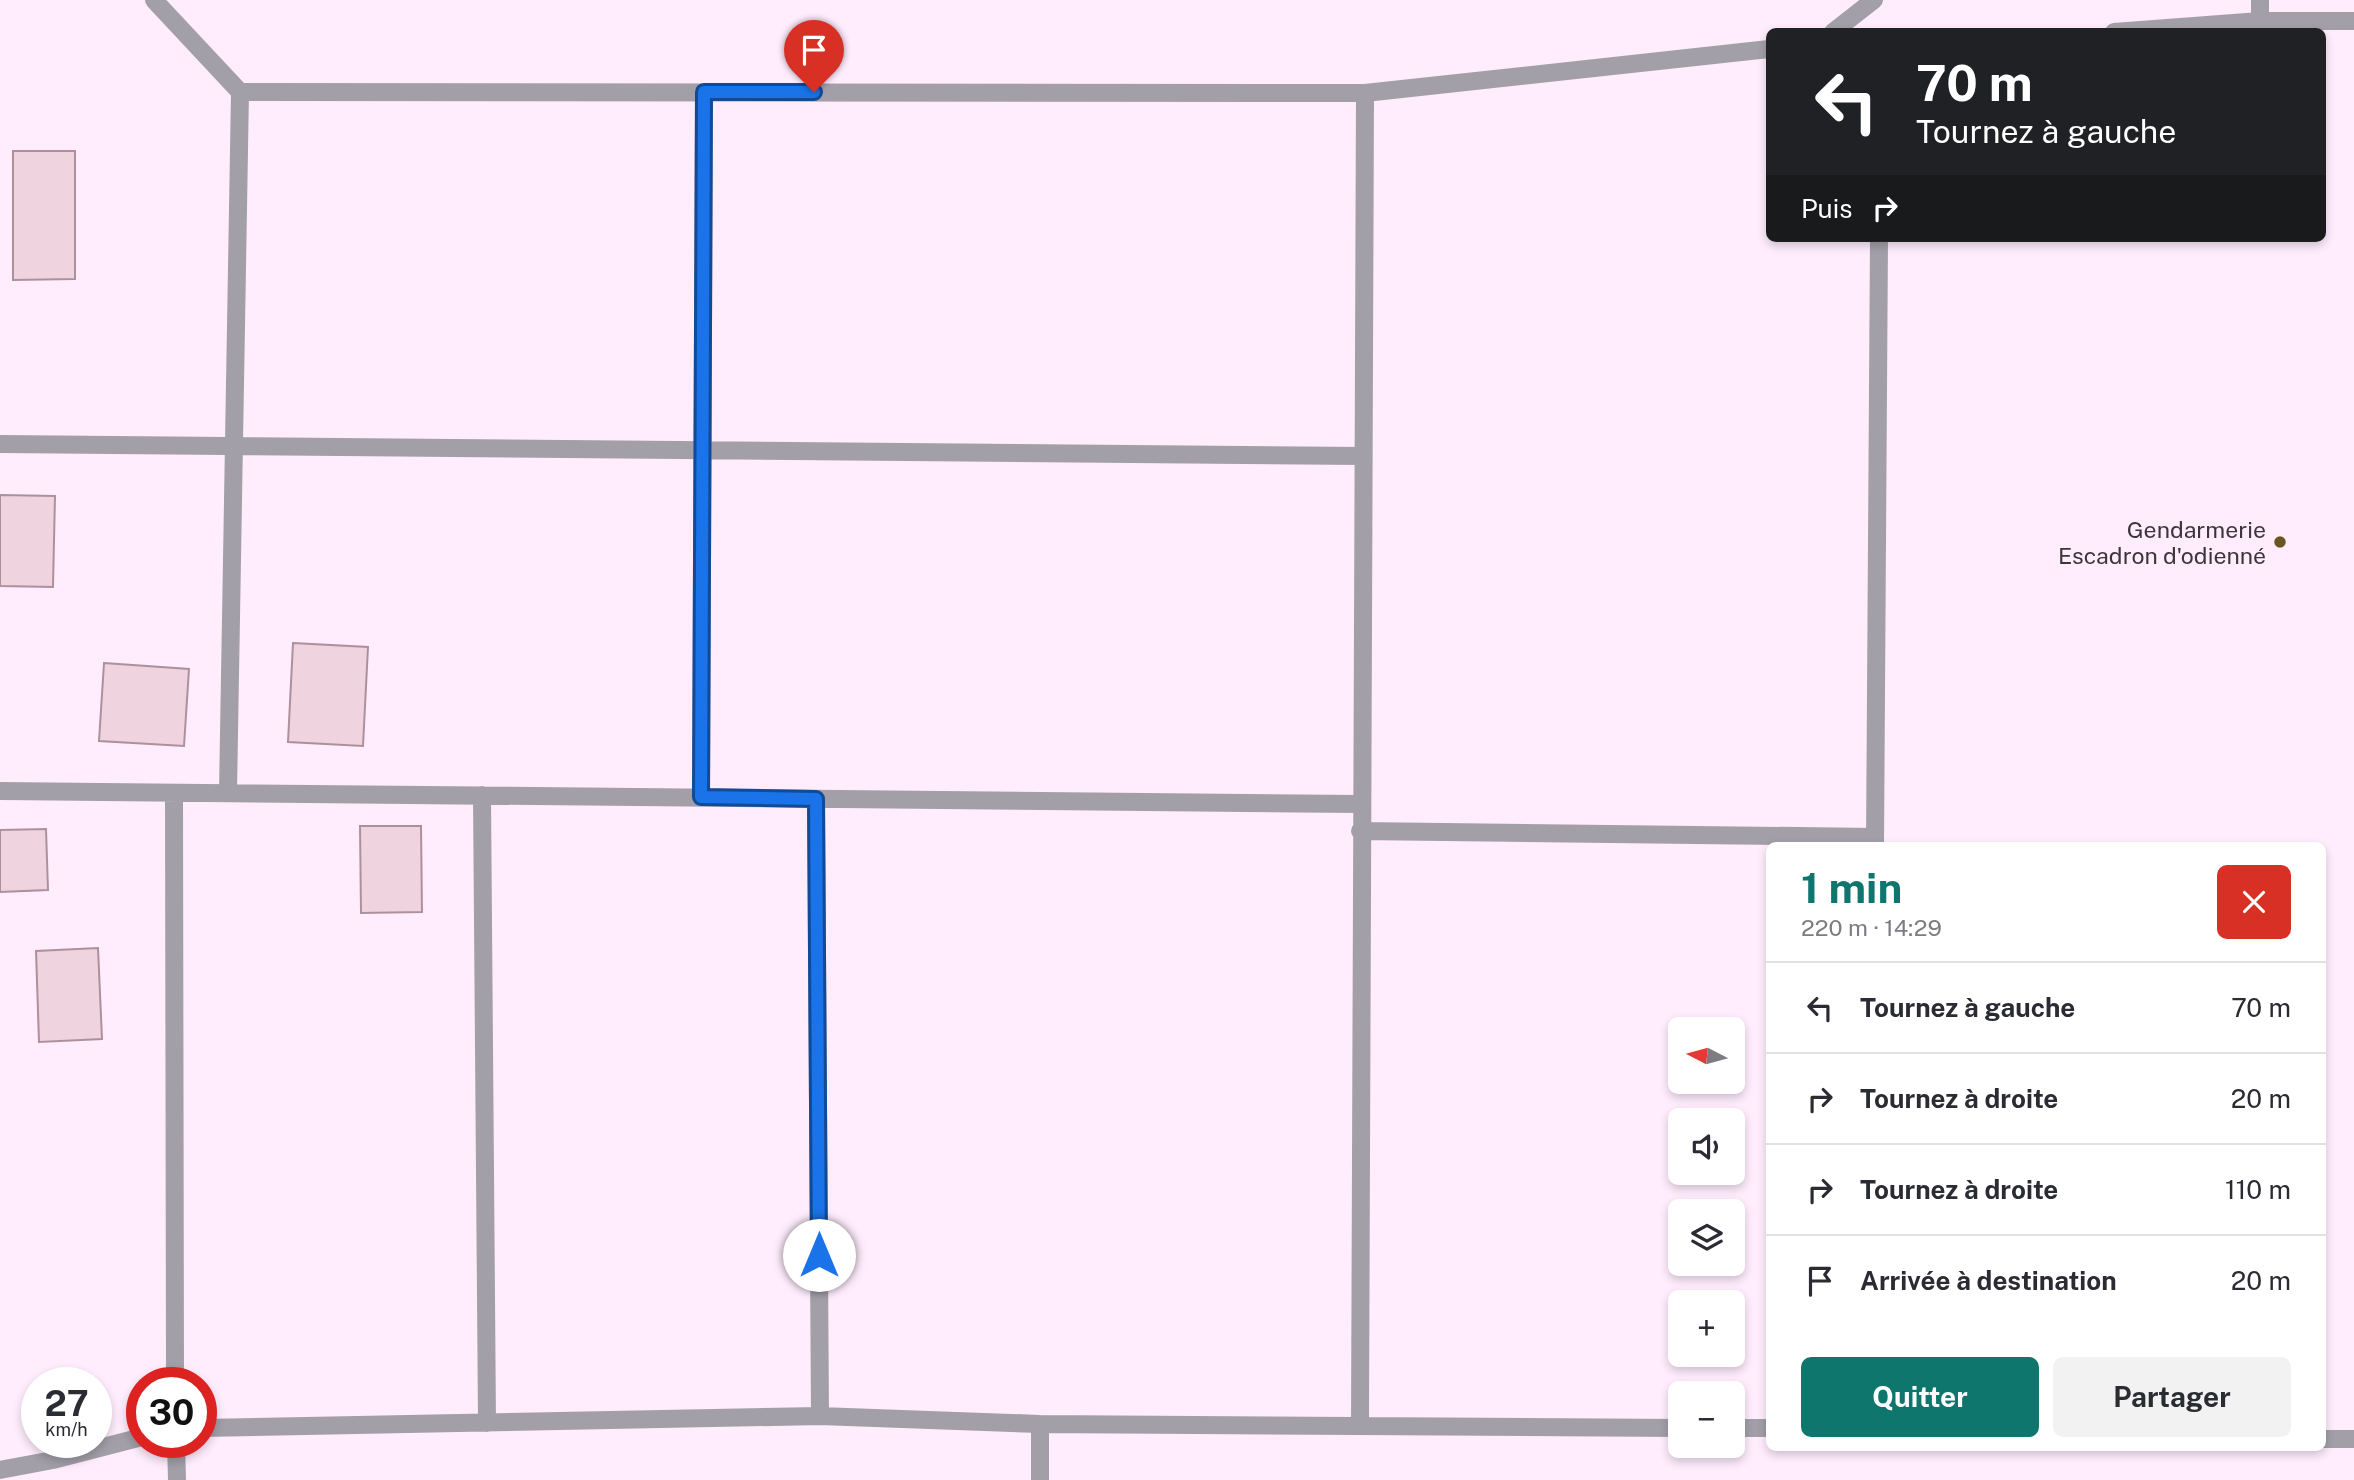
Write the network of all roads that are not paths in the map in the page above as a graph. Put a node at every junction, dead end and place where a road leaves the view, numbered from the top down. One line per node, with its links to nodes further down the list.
1 (154, 0): 10 (street)
2 (1874, 0): 6 (street)
3 (2260, 0): 4 (street)
4 (2260, 21): 5 (street); 7 (street)
5 (2354, 21)
6 (1838, 28)
7 (2167, 28)
8 (1766, 49): 11 (street)
9 (704, 92): 10 (street); 11 (street); 15 (street)
10 (240, 93): 14 (street)
11 (1365, 93): 16 (street)
12 (1879, 242): 25 (street)
13 (0, 444): 14 (street)
14 (236, 446): 15 (street); 19 (street)
15 (703, 449): 16 (street); 21 (street)
16 (1363, 456): 23 (street)
17 (0, 791): 18 (street)
18 (174, 793): 19 (street); 26 (street)
19 (228, 793): 20 (street)
20 (482, 795): 21 (street); 28 (street)
21 (701, 797): 22 (street)
22 (816, 799): 23 (street); 27 (street)
23 (1360, 804): 24 (street)
24 (1360, 831): 25 (street); 30 (street)
25 (1875, 841)
26 (175, 1367)
27 (820, 1416): 28 (street); 29 (street)
28 (487, 1423): 31 (street)
29 (1040, 1424): 30 (street); 41 (street)
30 (1360, 1425): 32 (street)
31 (217, 1428)
32 (1668, 1428)
33 (1745, 1428): 34 (street)
34 (1766, 1429)
35 (2326, 1439): 36 (street)
36 (2354, 1439)
37 (126, 1441): 39 (street)
38 (176, 1458): 40 (street)
39 (0, 1470)
40 (177, 1480)
41 (1040, 1480)

